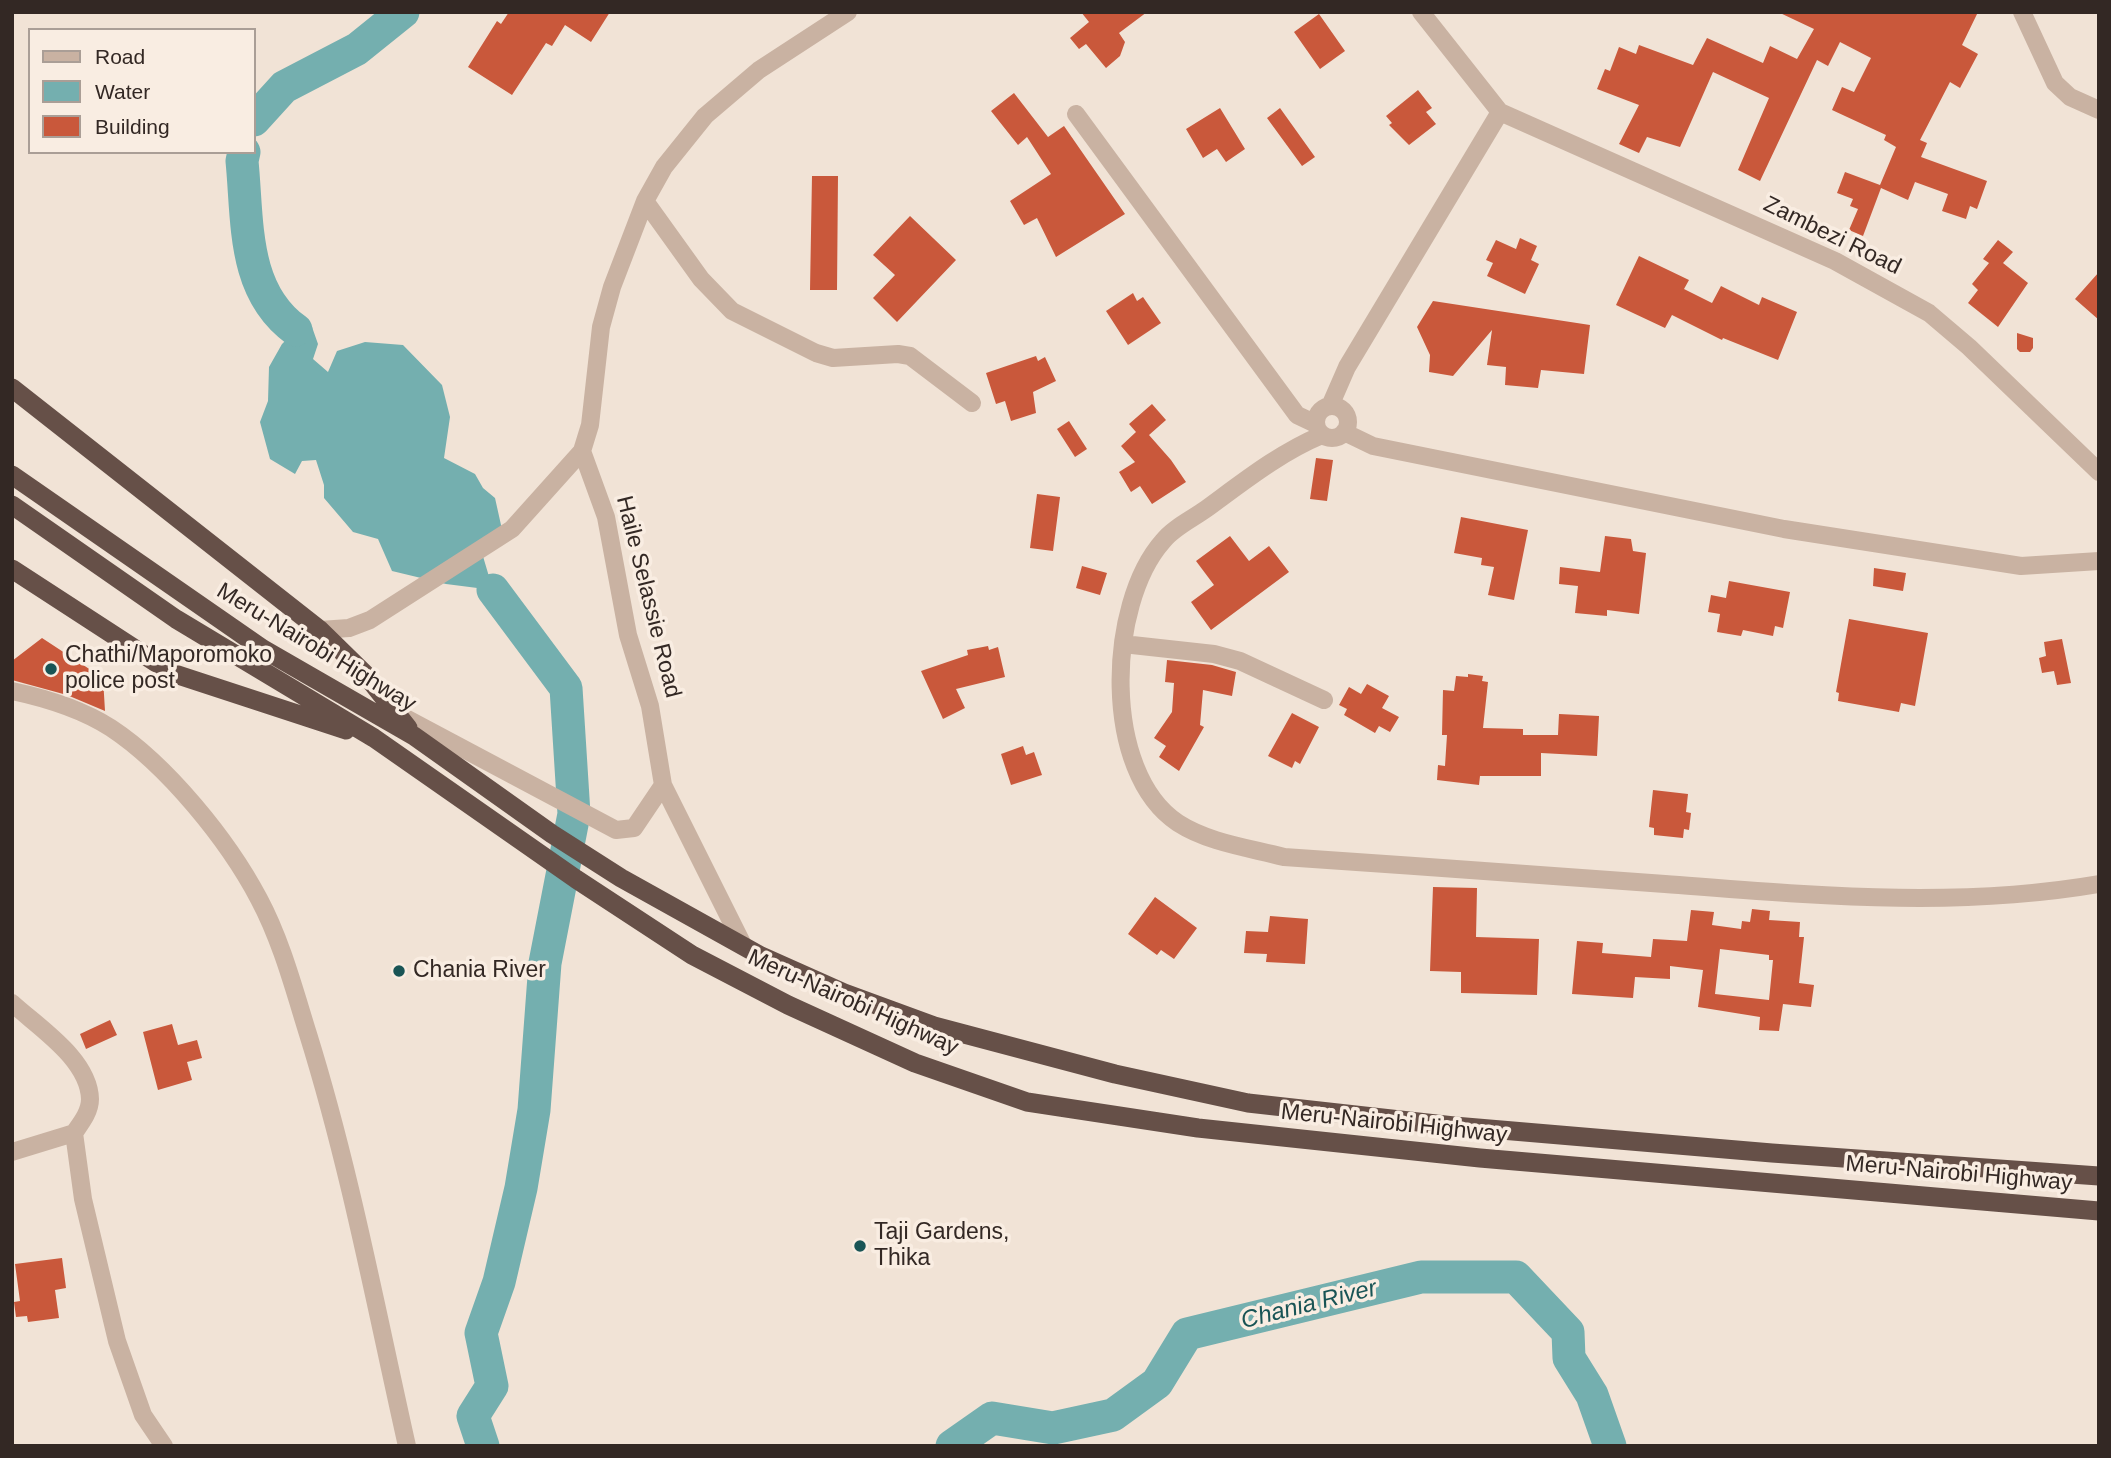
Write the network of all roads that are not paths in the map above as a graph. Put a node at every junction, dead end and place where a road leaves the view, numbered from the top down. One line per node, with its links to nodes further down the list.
1 (848, 12): 7 (street)
2 (1421, 12): 5 (street)
3 (2022, 12): 4 (street)
4 (2099, 110)
5 (1500, 112): 10 (street); 14 (street, Zambezi Road)
6 (1076, 114): 11 (street)
7 (645, 201): 9 (street); 13 (street)
8 (12, 388): 19 (highway)
9 (972, 403)
10 (1330, 406): 11 (street); 12 (street)
11 (1319, 429): 12 (street); 20 (street)
12 (1344, 432): 17 (street)
13 (582, 451): 19 (street); 26 (street, Haile Selassie Road)
14 (2099, 472)
15 (12, 475): 24 (highway, Meru-Nairobi Highway)
16 (12, 505): 25 (highway, Meru-Nairobi Highway)
17 (2099, 561)
18 (12, 569): 25 (highway)
19 (320, 630): 23 (highway)
20 (1123, 643): 22 (street); 27 (street)
21 (12, 691): 35 (street)
22 (1324, 700)
23 (396, 713): 24 (highway); 26 (street)
24 (414, 736): 28 (highway, Meru-Nairobi Highway)
25 (374, 738): 33 (highway, Meru-Nairobi Highway)
26 (663, 785): 28 (street, Haile Selassie Road)
27 (2099, 884)
28 (742, 943): 32 (highway, Meru-Nairobi Highway)
29 (12, 1003): 30 (street)
30 (74, 1133): 31 (street); 34 (street)
31 (12, 1152)
32 (2099, 1176)
33 (2099, 1211)
34 (164, 1446)
35 (407, 1446)

